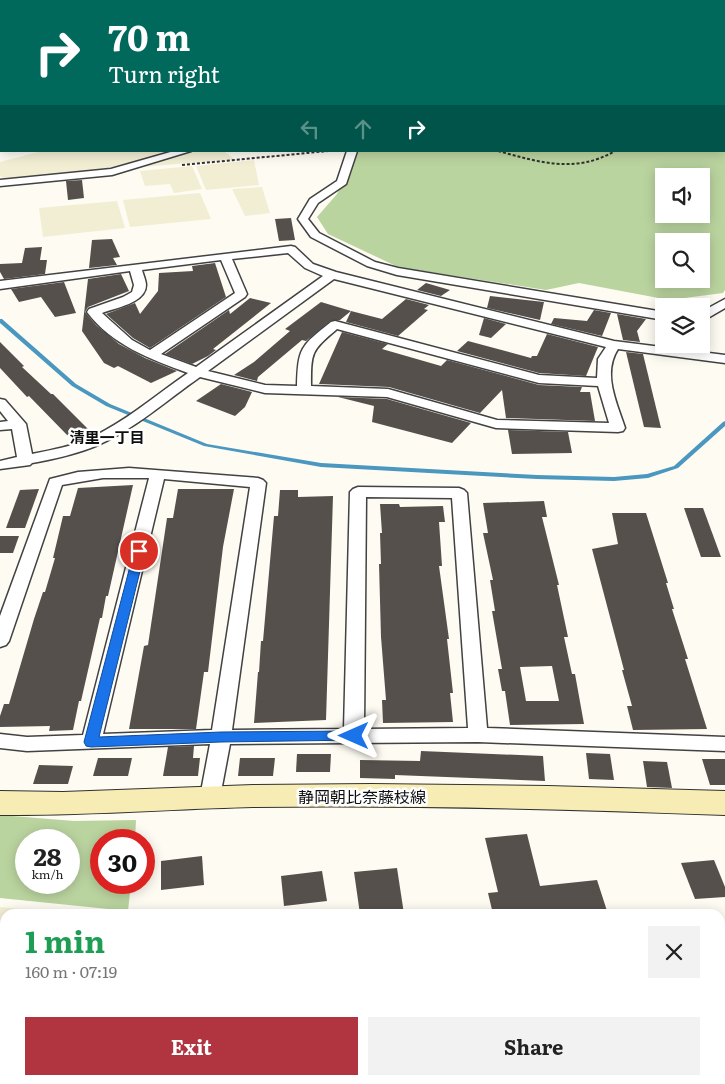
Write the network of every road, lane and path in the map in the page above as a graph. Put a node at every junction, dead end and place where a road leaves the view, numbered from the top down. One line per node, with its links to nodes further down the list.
1 (182, 152): 7 (street)
2 (318, 152): 6 (path)
3 (352, 152): 14 (street)
4 (502, 152): 5 (path)
5 (614, 152)
6 (181, 166)
7 (0, 182)
8 (225, 256): 9 (street); 10 (street); 18 (street)
9 (136, 267): 11 (street); 18 (street)
10 (332, 275): 15 (street); 20 (street)
11 (0, 285)
12 (725, 303): 13 (street)
13 (710, 312)
14 (655, 314)
15 (614, 345): 16 (street); 21 (street)
16 (655, 348)
17 (704, 353): 19 (street)
18 (151, 355): 20 (street)
19 (725, 359)
20 (198, 372): 22 (street); 26 (street)
21 (604, 382): 22 (street); 22 (street)
22 (304, 390)
23 (0, 403): 24 (street)
24 (19, 424): 25 (street); 26 (street)
25 (0, 426)
26 (25, 462): 27 (street)
27 (0, 465)
28 (158, 474): 29 (street); 32 (street); 34 (street)
29 (0, 641)
30 (478, 735): 31 (street); 31 (street); 35 (street)
31 (354, 736): 32 (street)
32 (221, 737): 34 (street); 36 (street)
33 (0, 741): 34 (street)
34 (91, 742)
35 (725, 744)
36 (210, 797): 37 (main road, 静岡朝比奈藤枝線); 38 (main road, 静岡朝比奈藤枝線)
37 (0, 803)
38 (725, 803)

